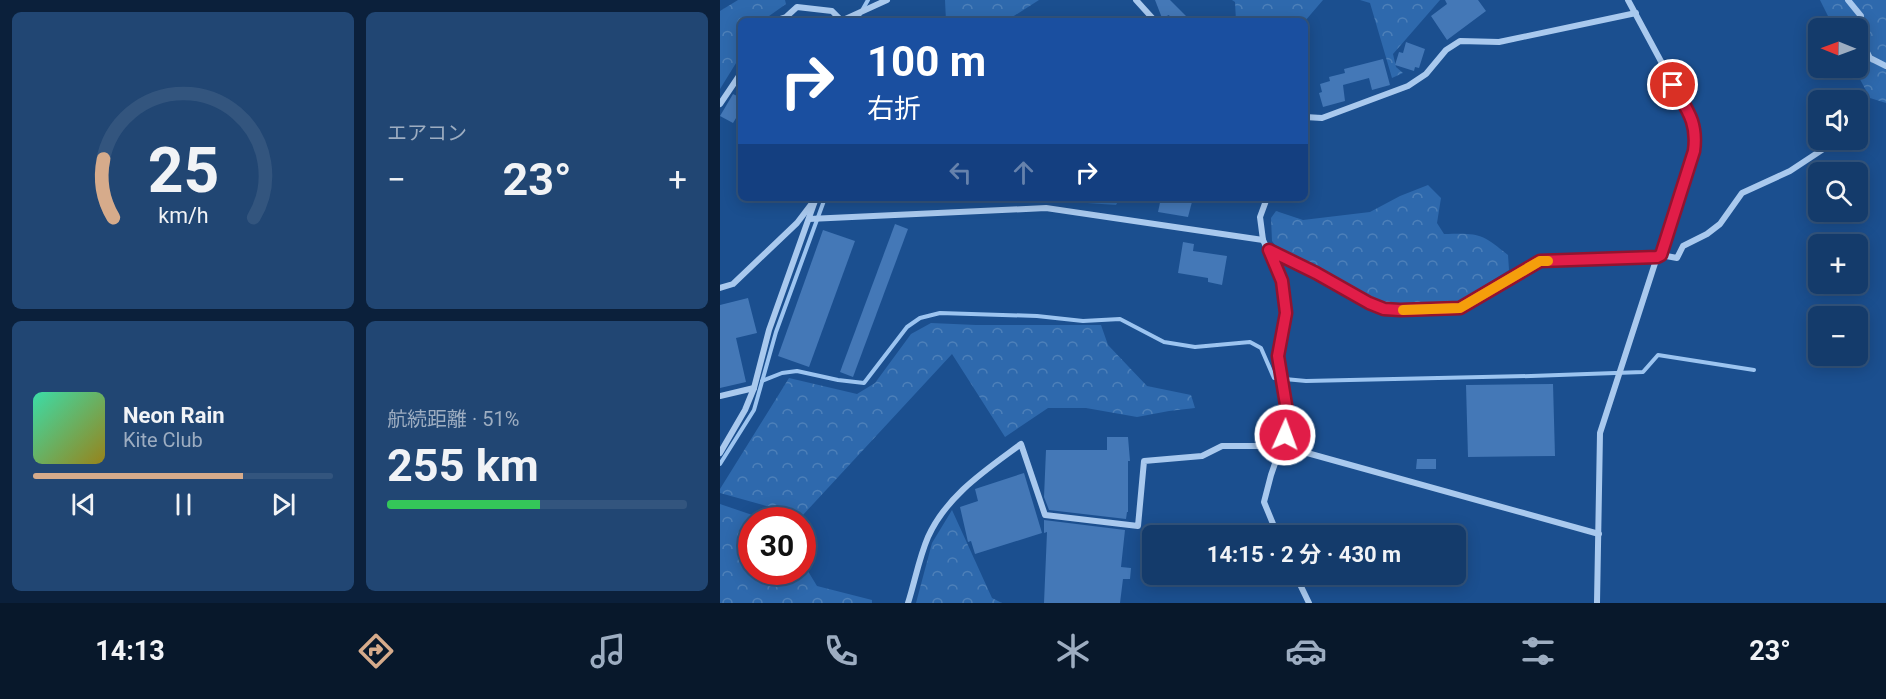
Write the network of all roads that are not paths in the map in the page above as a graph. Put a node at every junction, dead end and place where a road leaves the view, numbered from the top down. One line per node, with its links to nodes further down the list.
1 (793, 0): 6 (street)
2 (887, 0): 10 (street)
3 (1136, 0): 11 (street)
4 (1628, 0): 7 (street)
5 (1848, 0): 12 (street)
6 (797, 7): 8 (street); 9 (street)
7 (1636, 13): 15 (street); 23 (street)
8 (783, 18)
9 (838, 18)
10 (848, 18)
11 (1152, 18)
12 (1886, 66)
13 (738, 77): 14 (street)
14 (720, 104)
15 (1308, 117)
16 (1823, 150): 23 (street)
17 (814, 201): 24 (street)
18 (815, 201): 20 (street)
19 (1266, 201): 21 (street)
20 (809, 219): 21 (street); 25 (street)
21 (1263, 240): 22 (street)
22 (1269, 250): 23 (street); 27 (street)
23 (1659, 256): 30 (street)
24 (720, 288)
25 (754, 388): 26 (street); 28 (street)
26 (720, 396)
27 (1282, 446): 29 (street); 30 (street); 32 (street)
28 (720, 453)
29 (1273, 525)
30 (1599, 534): 34 (street)
31 (1300, 585): 33 (street)
32 (908, 603)
33 (1309, 603)
34 (1597, 603)

